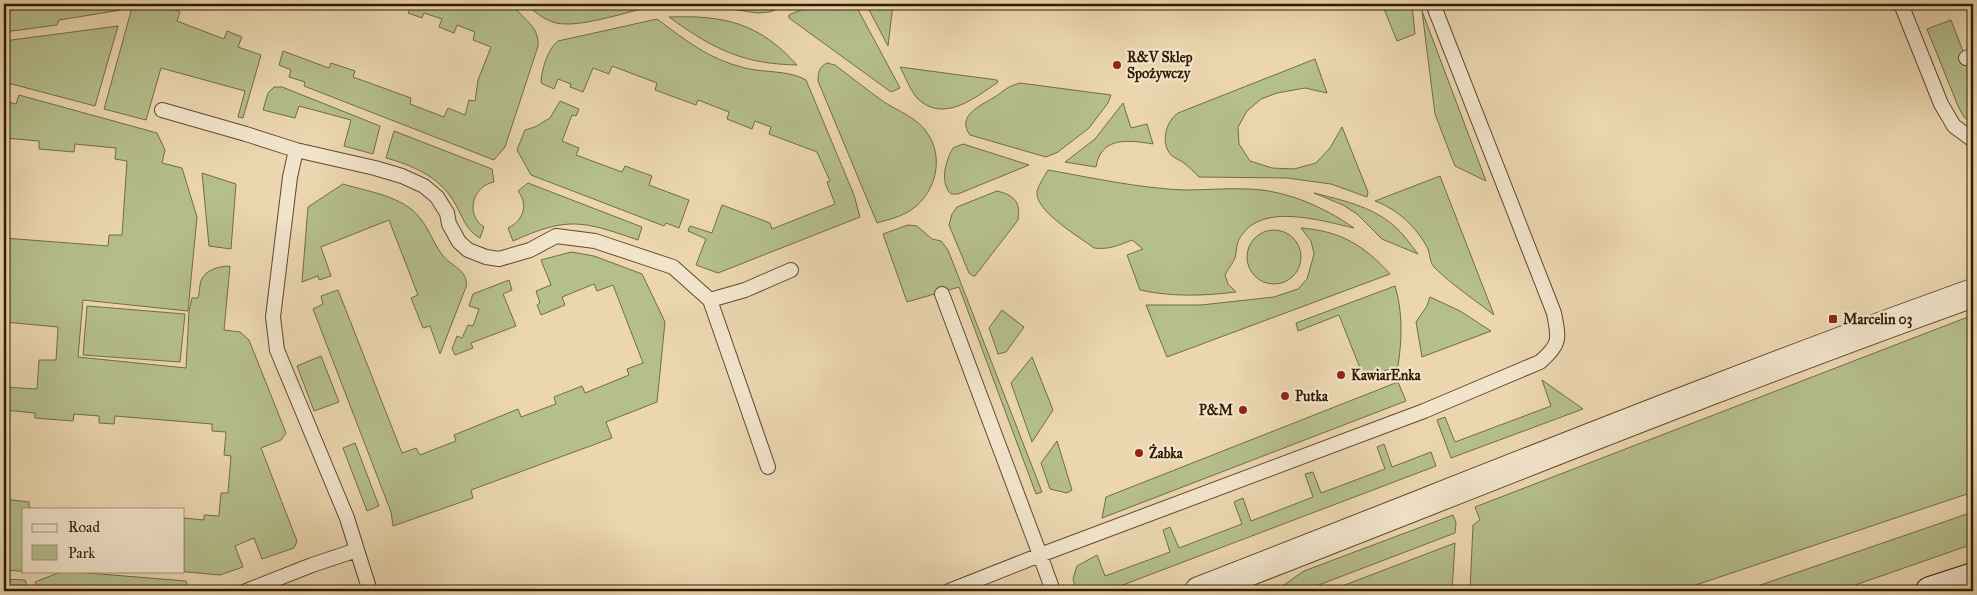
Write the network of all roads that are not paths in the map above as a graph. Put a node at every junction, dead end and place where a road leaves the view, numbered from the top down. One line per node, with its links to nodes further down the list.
1 (1433, 4): 12 (lane)
2 (1902, 4): 4 (lane)
3 (162, 110): 5 (lane)
4 (1973, 140)
5 (296, 150): 9 (lane); 11 (lane)
6 (792, 270): 9 (lane)
7 (1973, 293): 18 (street)
8 (942, 294): 12 (lane)
9 (710, 300): 10 (lane)
10 (768, 466)
11 (356, 550): 14 (lane); 15 (lane)
12 (1040, 555): 16 (lane); 17 (lane)
13 (1973, 576): 19 (street)
14 (246, 591)
15 (370, 591)
16 (949, 591)
17 (1054, 591)
18 (1199, 591)
19 (1930, 591)

